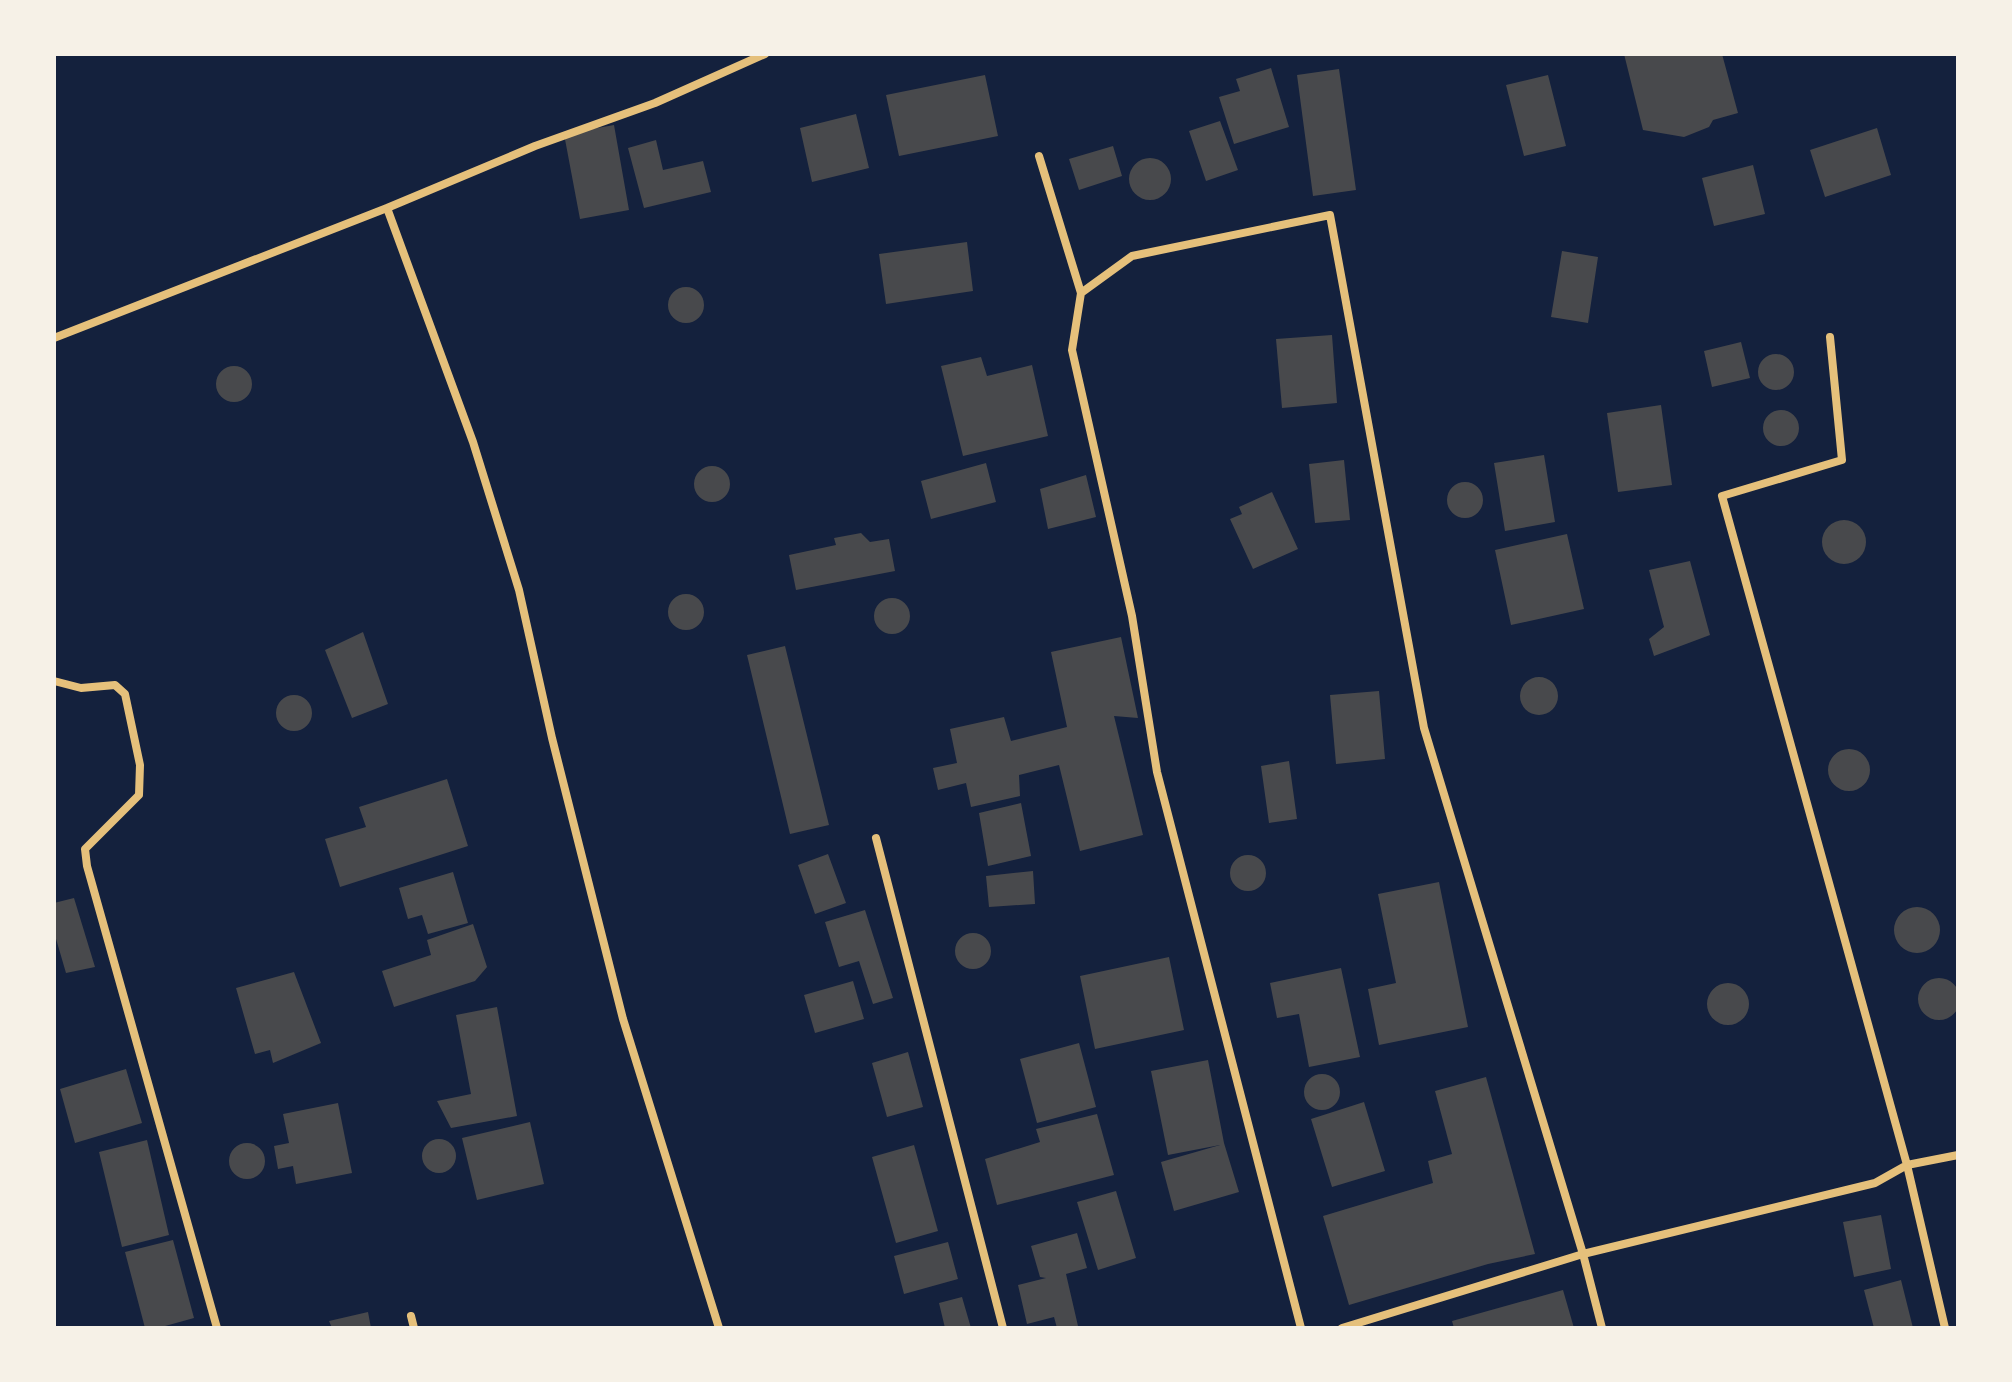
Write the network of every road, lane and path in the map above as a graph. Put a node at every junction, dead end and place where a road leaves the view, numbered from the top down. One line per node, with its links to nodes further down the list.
1 (765, 54): 3 (street)
2 (1039, 156): 4 (street)
3 (387, 208): 6 (street); 15 (street)
4 (1081, 293): 11 (street); 17 (street)
5 (1830, 337): 10 (street)
6 (54, 338)
7 (54, 681): 13 (street)
8 (876, 838): 16 (street)
9 (1958, 1155): 10 (street)
10 (1907, 1165): 11 (street); 20 (street)
11 (1583, 1254): 18 (street); 19 (street)
12 (411, 1316): 14 (street)
13 (217, 1328)
14 (414, 1328)
15 (719, 1328)
16 (1003, 1328)
17 (1301, 1328)
18 (1342, 1328)
19 (1602, 1328)
20 (1945, 1328)

